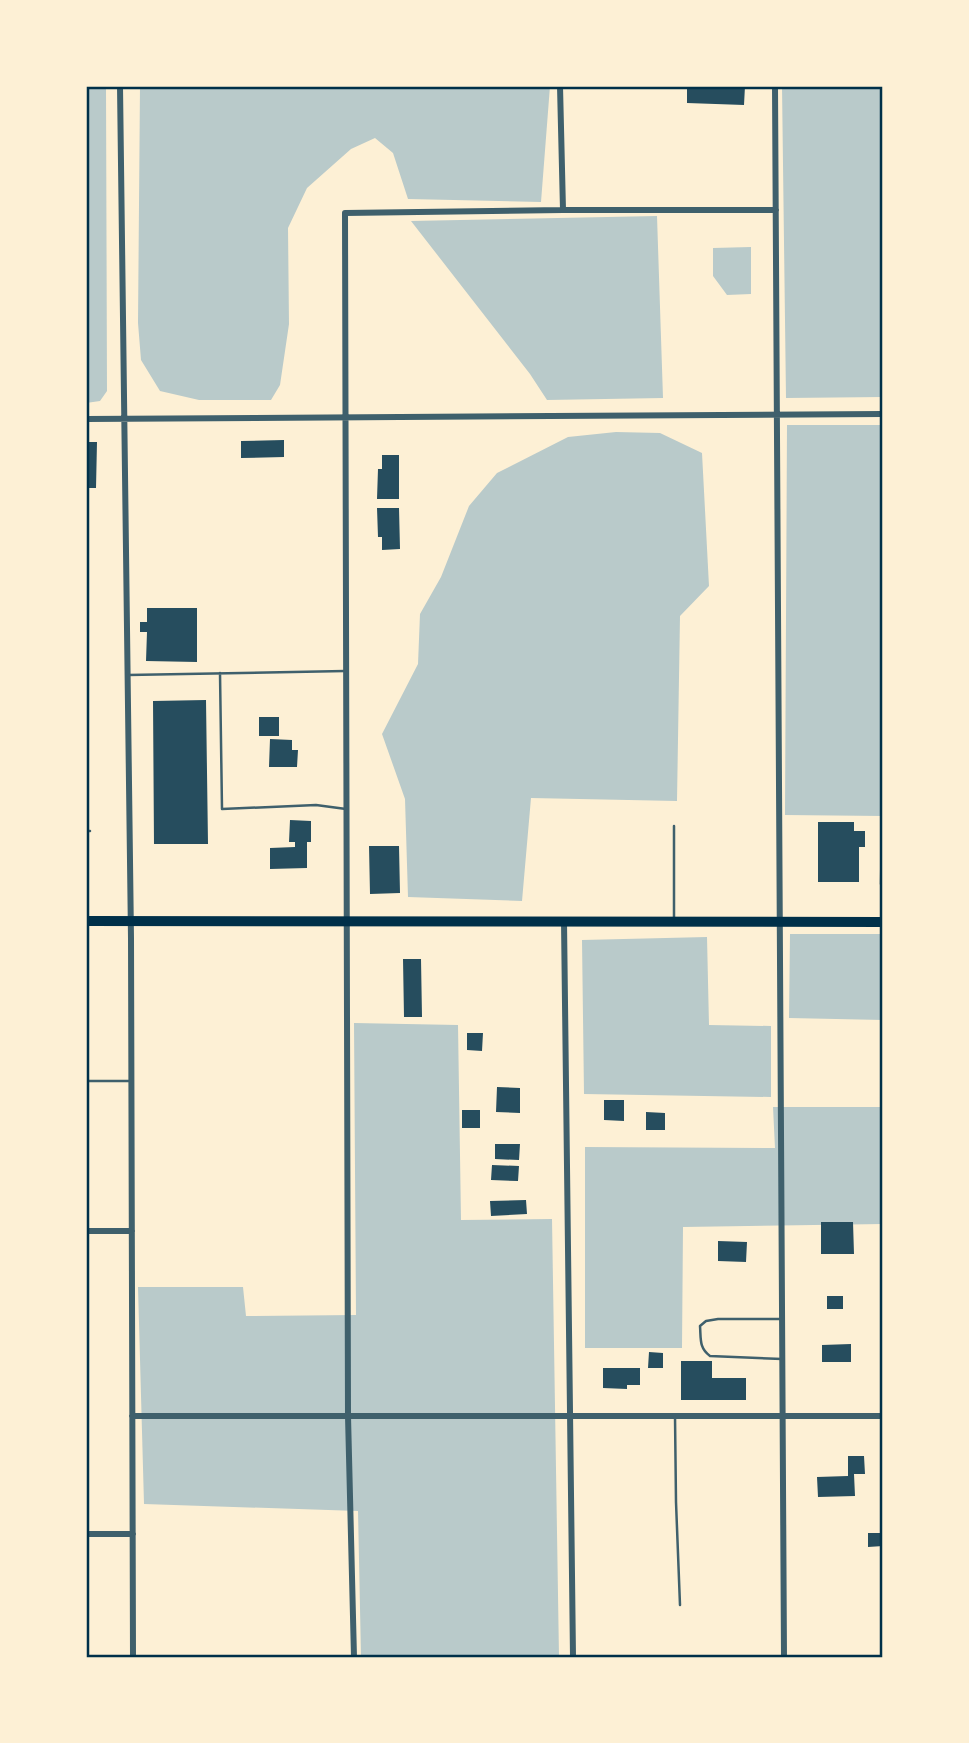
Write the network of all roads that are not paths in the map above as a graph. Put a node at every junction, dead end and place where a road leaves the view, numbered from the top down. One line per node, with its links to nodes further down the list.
1 (120, 86): 10 (street)
2 (560, 86): 4 (street)
3 (775, 86): 5 (street)
4 (563, 210): 5 (street); 8 (street)
5 (776, 210): 7 (street)
6 (883, 414): 7 (street)
7 (777, 415): 8 (street); 23 (street)
8 (345, 418): 10 (street); 11 (street)
9 (86, 419): 10 (street)
10 (124, 419): 13 (street)
11 (346, 671): 12 (lane); 14 (street)
12 (220, 673): 13 (lane); 14 (lane)
13 (128, 675): 19 (street)
14 (346, 809): 20 (street)
15 (882, 824): 17 (lane)
16 (674, 826): 22 (lane)
17 (883, 884)
18 (86, 921): 19 (main road)
19 (130, 921): 20 (main road); 26 (street)
20 (346, 921): 21 (main road); 32 (street)
21 (564, 921): 22 (main road); 33 (street)
22 (674, 921): 23 (main road)
23 (779, 922): 24 (main road); 29 (street)
24 (883, 922)
25 (86, 1081): 26 (lane)
26 (131, 1081): 28 (street)
27 (86, 1231): 28 (street)
28 (132, 1231): 31 (street)
29 (782, 1319): 30 (street); 30 (lane)
30 (782, 1359): 35 (street)
31 (132, 1416): 32 (street); 38 (street)
32 (348, 1416): 33 (street); 41 (street)
33 (570, 1416): 34 (street); 42 (street)
34 (675, 1416): 35 (street); 39 (lane)
35 (782, 1416): 36 (street); 43 (street)
36 (883, 1416)
37 (86, 1534): 38 (street)
38 (133, 1534): 40 (street)
39 (680, 1605)
40 (133, 1657)
41 (354, 1657)
42 (573, 1657)
43 (783, 1657)

